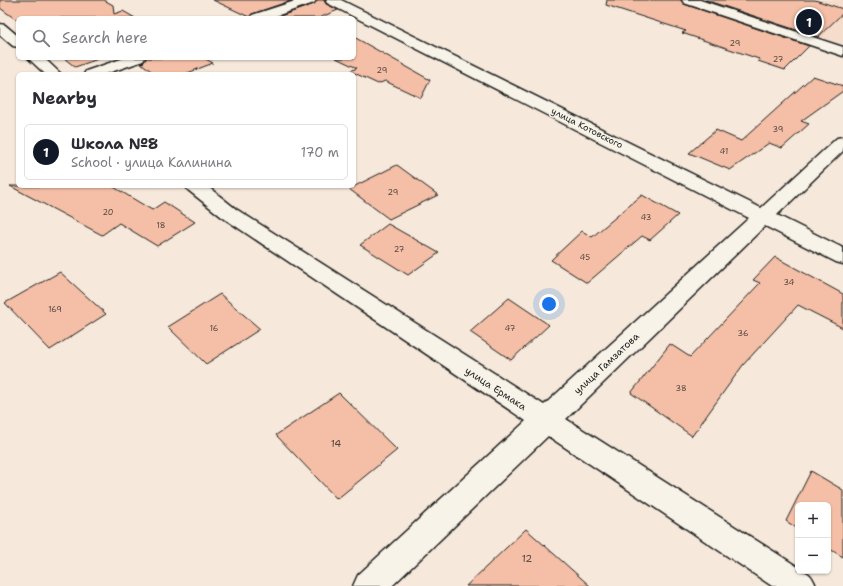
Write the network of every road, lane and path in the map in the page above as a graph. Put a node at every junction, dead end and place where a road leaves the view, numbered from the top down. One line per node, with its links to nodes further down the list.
1 (310, 0): 4 (street)
2 (331, 0): 14 (street, улица Котовского)
3 (688, 0): 7 (street)
4 (263, 16)
5 (0, 28): 6 (street)
6 (16, 41)
7 (843, 52)
8 (37, 60): 10 (street)
9 (132, 60): 11 (street)
10 (52, 72)
11 (97, 72)
12 (843, 142): 14 (street, улица Гамзатова)
13 (198, 188): 16 (street, улица Ермака)
14 (763, 216): 15 (street, улица Котовского); 16 (street, улица Гамзатова)
15 (843, 257)
16 (545, 420): 17 (street, улица Гамзатова); 18 (street, улица Ермака)
17 (369, 586)
18 (800, 586)

